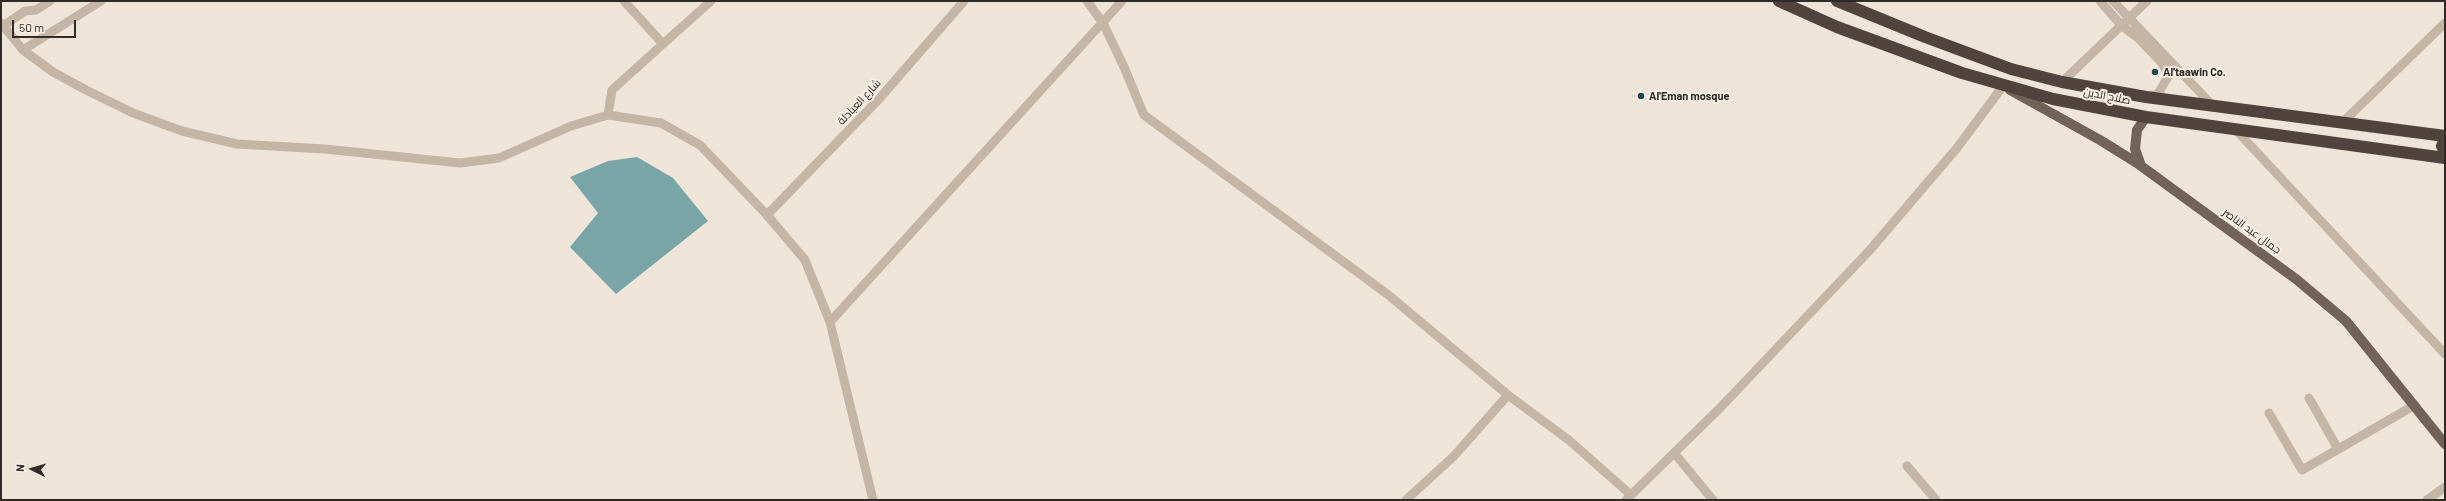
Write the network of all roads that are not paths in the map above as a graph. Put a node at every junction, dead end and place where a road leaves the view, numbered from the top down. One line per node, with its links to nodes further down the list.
1 (50, 1): 16 (street)
2 (101, 1): 18 (street)
3 (624, 1): 17 (street)
4 (711, 1): 17 (street)
5 (964, 1): 32 (street, شارع العبادلة)
6 (1087, 1): 14 (street)
7 (1122, 1): 14 (street)
8 (1779, 1): 20 (highway, صلاح الدين)
9 (1837, 1): 19 (highway, صلاح الدين)
10 (2100, 1): 13 (street)
11 (2113, 1): 13 (street)
12 (2147, 1): 13 (street)
13 (2125, 22): 19 (street); 21 (street); 22 (street)
14 (1103, 23): 33 (street); 35 (street)
15 (2445, 23): 25 (street)
16 (2, 24): 18 (street)
17 (664, 44): 23 (street)
18 (23, 50): 23 (street)
19 (2062, 82): 21 (highway, صلاح الدين)
20 (2004, 86): 24 (highway, صلاح الدين); 31 (main road, جمال عبد الناصر); 41 (street)
21 (2146, 97): 22 (highway, صلاح الدين)
22 (2214, 107): 25 (highway, صلاح الدين)
23 (608, 115): 32 (street)
24 (2146, 116): 26 (highway, صلاح الدين); 31 (main road)
25 (2342, 123): 27 (highway, صلاح الدين)
26 (2235, 129): 30 (highway, صلاح الدين); 34 (street)
27 (2445, 136)
28 (2445, 140): 29 (highway)
29 (2445, 152)
30 (2445, 158)
31 (2141, 166): 37 (main road, جمال عبد الناصر)
32 (768, 215): 33 (street)
33 (830, 322): 45 (street)
34 (2445, 354)
35 (1508, 395): 44 (street); 46 (street)
36 (2309, 398): 40 (street)
37 (2415, 405): 39 (main road, جمال عبد الناصر); 40 (street)
38 (2269, 413): 40 (street)
39 (2445, 444)
40 (2338, 449)
41 (1675, 454): 44 (street); 47 (street)
42 (1907, 466): 48 (street)
43 (2445, 487): 49 (street)
44 (1629, 498)
45 (873, 500)
46 (1406, 500)
47 (1713, 500)
48 (1936, 500)
49 (2428, 500)

